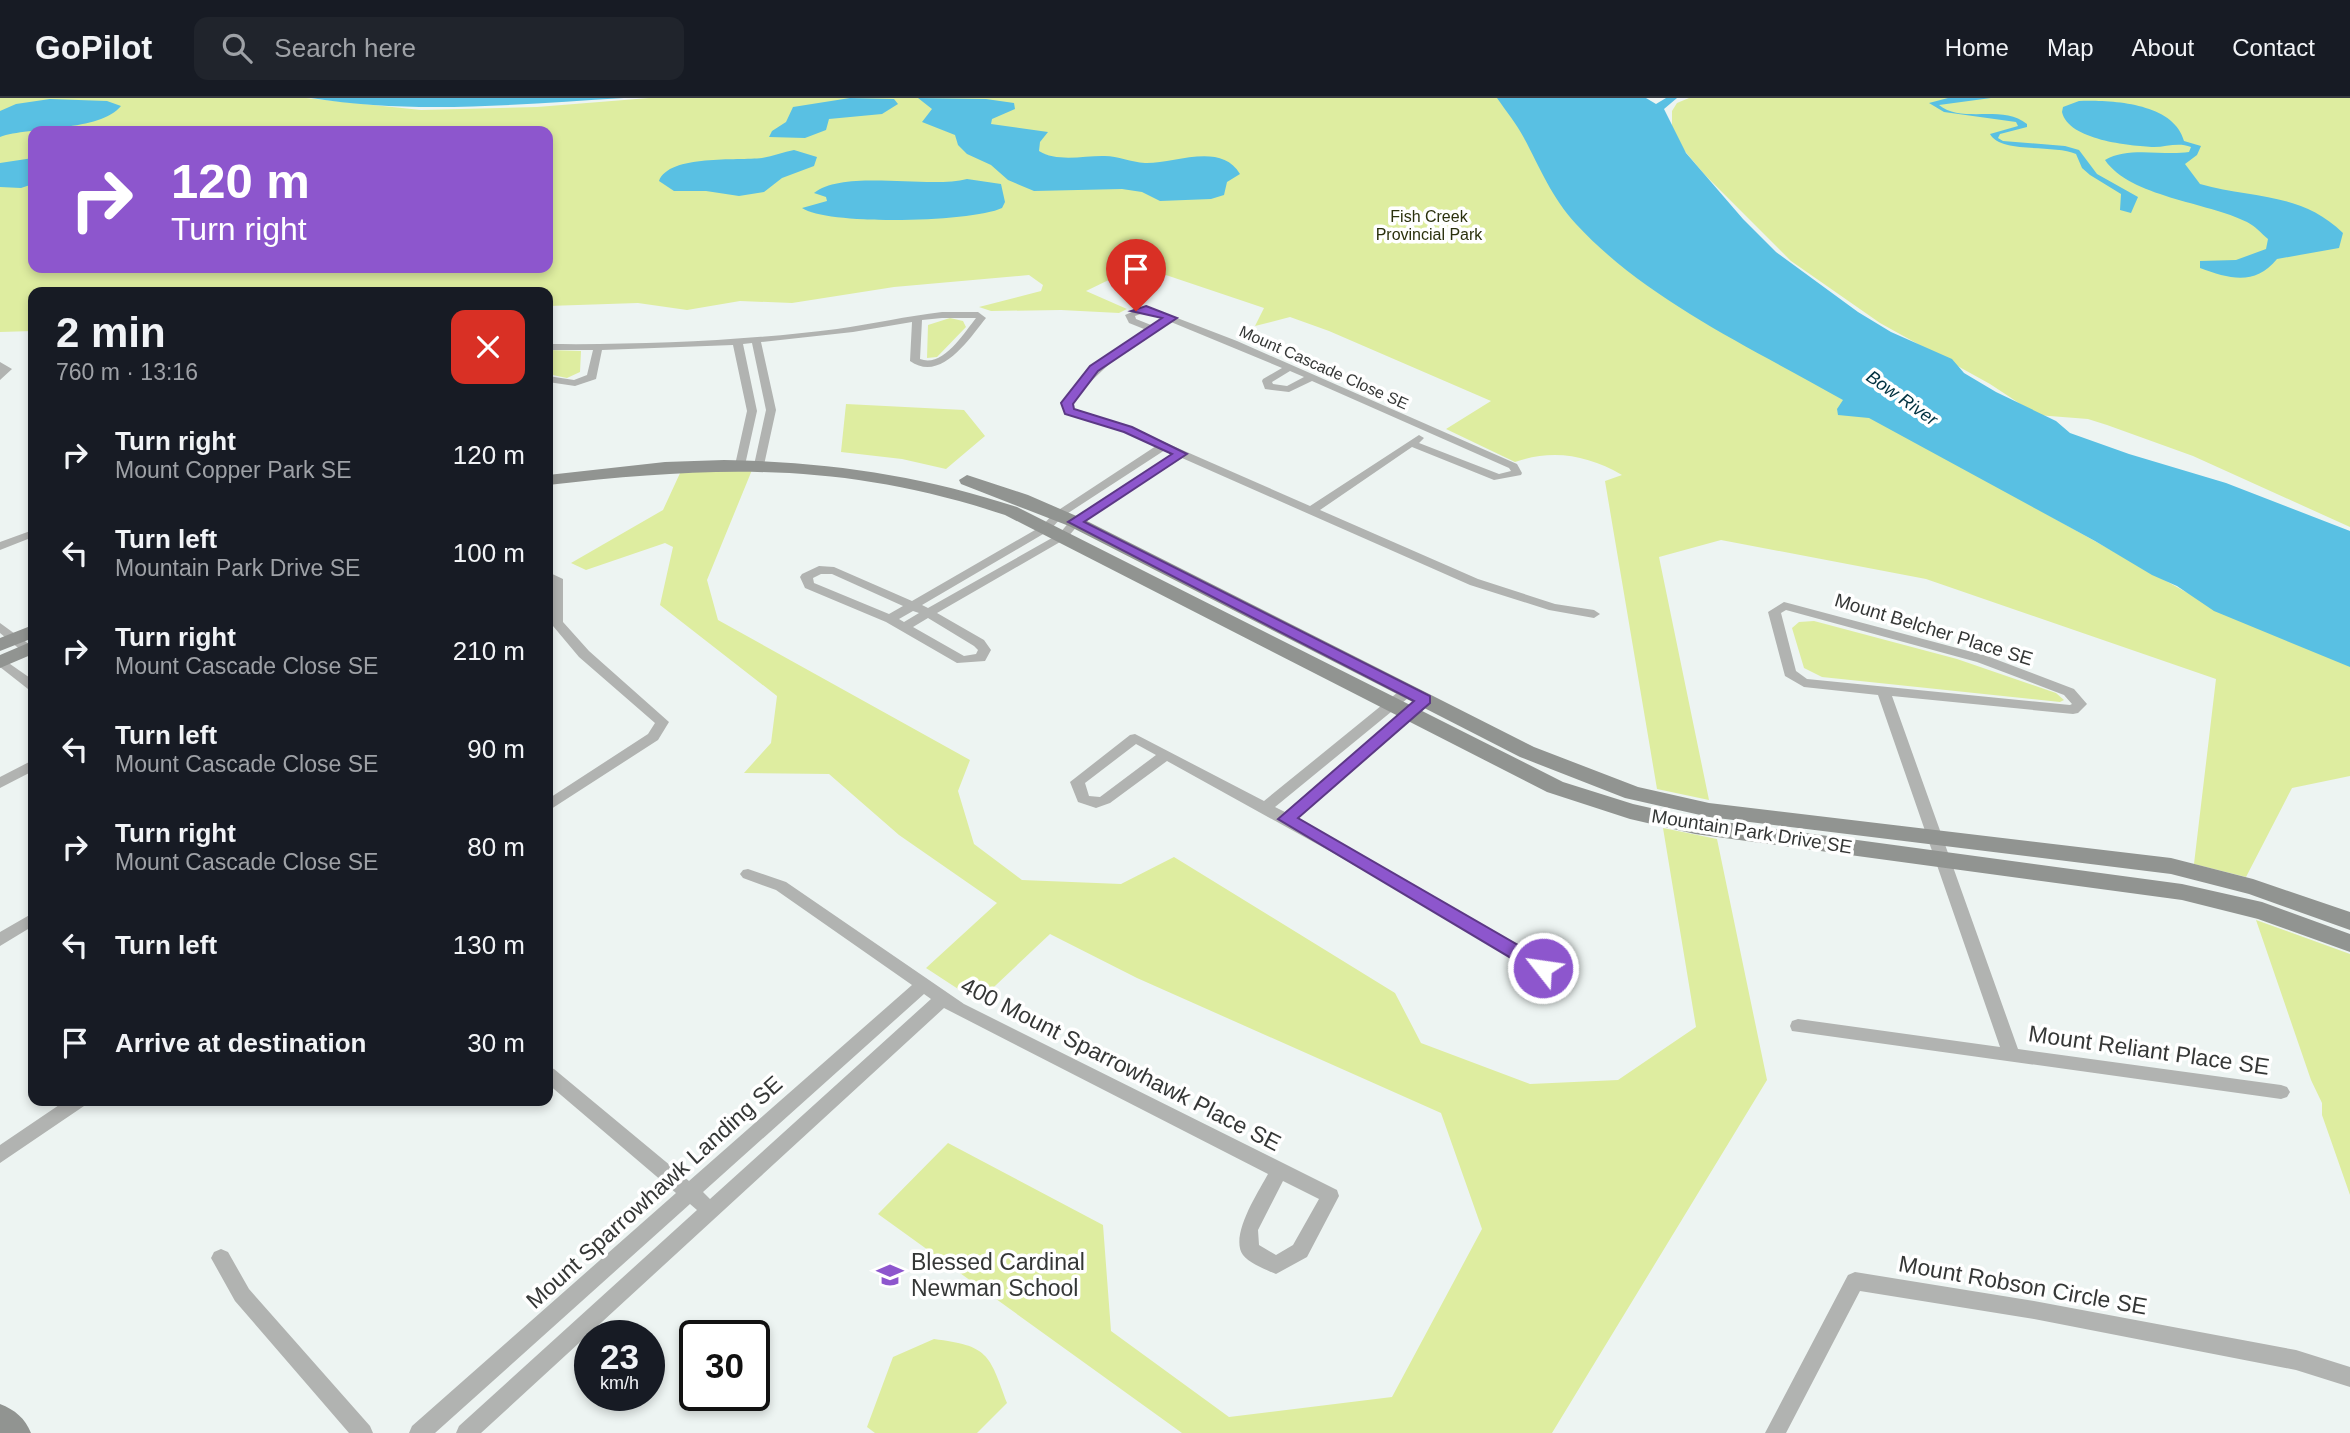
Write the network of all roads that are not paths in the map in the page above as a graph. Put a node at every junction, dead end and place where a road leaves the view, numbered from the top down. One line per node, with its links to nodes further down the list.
1 (1171, 318): 3 (street); 3 (street, Mount Cascade Close SE); 9 (street, Mount Cascade Close SE)
2 (918, 319): 2 (street); 4 (street)
3 (1152, 327): 17 (street)
4 (756, 341): 5 (street); 13 (street)
5 (737, 343): 7 (street); 14 (street)
6 (553, 347): 7 (street)
7 (598, 348): 12 (street)
8 (0, 365): 10 (street)
9 (1288, 368): 11 (street, Mount Cascade Close SE); 11 (street)
10 (0, 377)
11 (1310, 378): 15 (street, Mount Cascade Close SE)
12 (553, 380)
13 (768, 388): 14 (street); 19 (street)
14 (749, 391): 19 (street)
15 (1429, 431): 16 (street); 16 (street, Mount Cascade Close SE)
16 (1411, 443): 22 (street)
17 (1164, 446): 18 (street); 23 (street)
18 (1181, 454): 22 (street); 23 (street)
19 (752, 459): 20 (street, Mountain Park Drive SE); 21 (street, Mountain Park Drive SE); 23 (street, Mountain Park Drive SE)
20 (553, 467)
21 (553, 479)
22 (1312, 510): 29 (street)
23 (1060, 525): 27 (street); 28 (street); 36 (street, Mountain Park Drive SE)
24 (28, 535): 25 (street)
25 (0, 546)
26 (553, 578): 40 (street)
27 (910, 604): 28 (street); 30 (street); 30 (street)
28 (929, 613): 31 (street); 31 (street)
29 (1594, 614)
30 (890, 619): 31 (street)
31 (905, 626)
32 (20, 641): 33 (street)
33 (0, 661): 34 (street)
34 (28, 683)
35 (1884, 692): 35 (street, Mount Belcher Place SE); 43 (street)
36 (1409, 702): 41 (street); 42 (street); 43 (street, Mountain Park Drive SE); 44 (street, Mountain Park Drive SE)
37 (1167, 754): 37 (street); 41 (street)
38 (28, 768): 39 (street)
39 (0, 783)
40 (553, 803)
41 (1266, 807): 42 (street)
42 (1286, 819): 50 (street)
43 (1932, 835): 44 (street, Mount Reliant Place SE); 46 (street, Mountain Park Drive SE)
44 (1942, 860): 49 (street, Mountain Park Drive SE); 54 (street, Mount Reliant Place SE)
45 (748, 874): 51 (street, 400 Mount Sparrowhawk Place SE)
46 (2350, 921)
47 (28, 922): 48 (street)
48 (0, 940)
49 (2350, 943)
50 (1543, 968)
51 (921, 986): 52 (street, 400 Mount Sparrowhawk Place SE); 60 (street, Mount Sparrowhawk Landing SE)
52 (941, 1000): 59 (street, 400 Mount Sparrowhawk Place SE); 61 (street)
53 (1798, 1026): 54 (street, Mount Reliant Place SE)
54 (2011, 1054): 56 (street, Mount Reliant Place SE)
55 (553, 1078): 60 (street)
56 (2281, 1092)
57 (71, 1106): 58 (street)
58 (0, 1155)
59 (1279, 1172): 59 (street, 400 Mount Sparrowhawk Place SE)
60 (690, 1193): 61 (street); 67 (street, Mount Sparrowhawk Landing SE)
61 (709, 1209): 68 (street)
62 (221, 1258): 66 (street)
63 (2350, 1377): 69 (street, Mount Robson Circle SE)
64 (0, 1419): 65 (street)
65 (15, 1433)
66 (363, 1433)
67 (419, 1433)
68 (466, 1433)
69 (1775, 1433)

